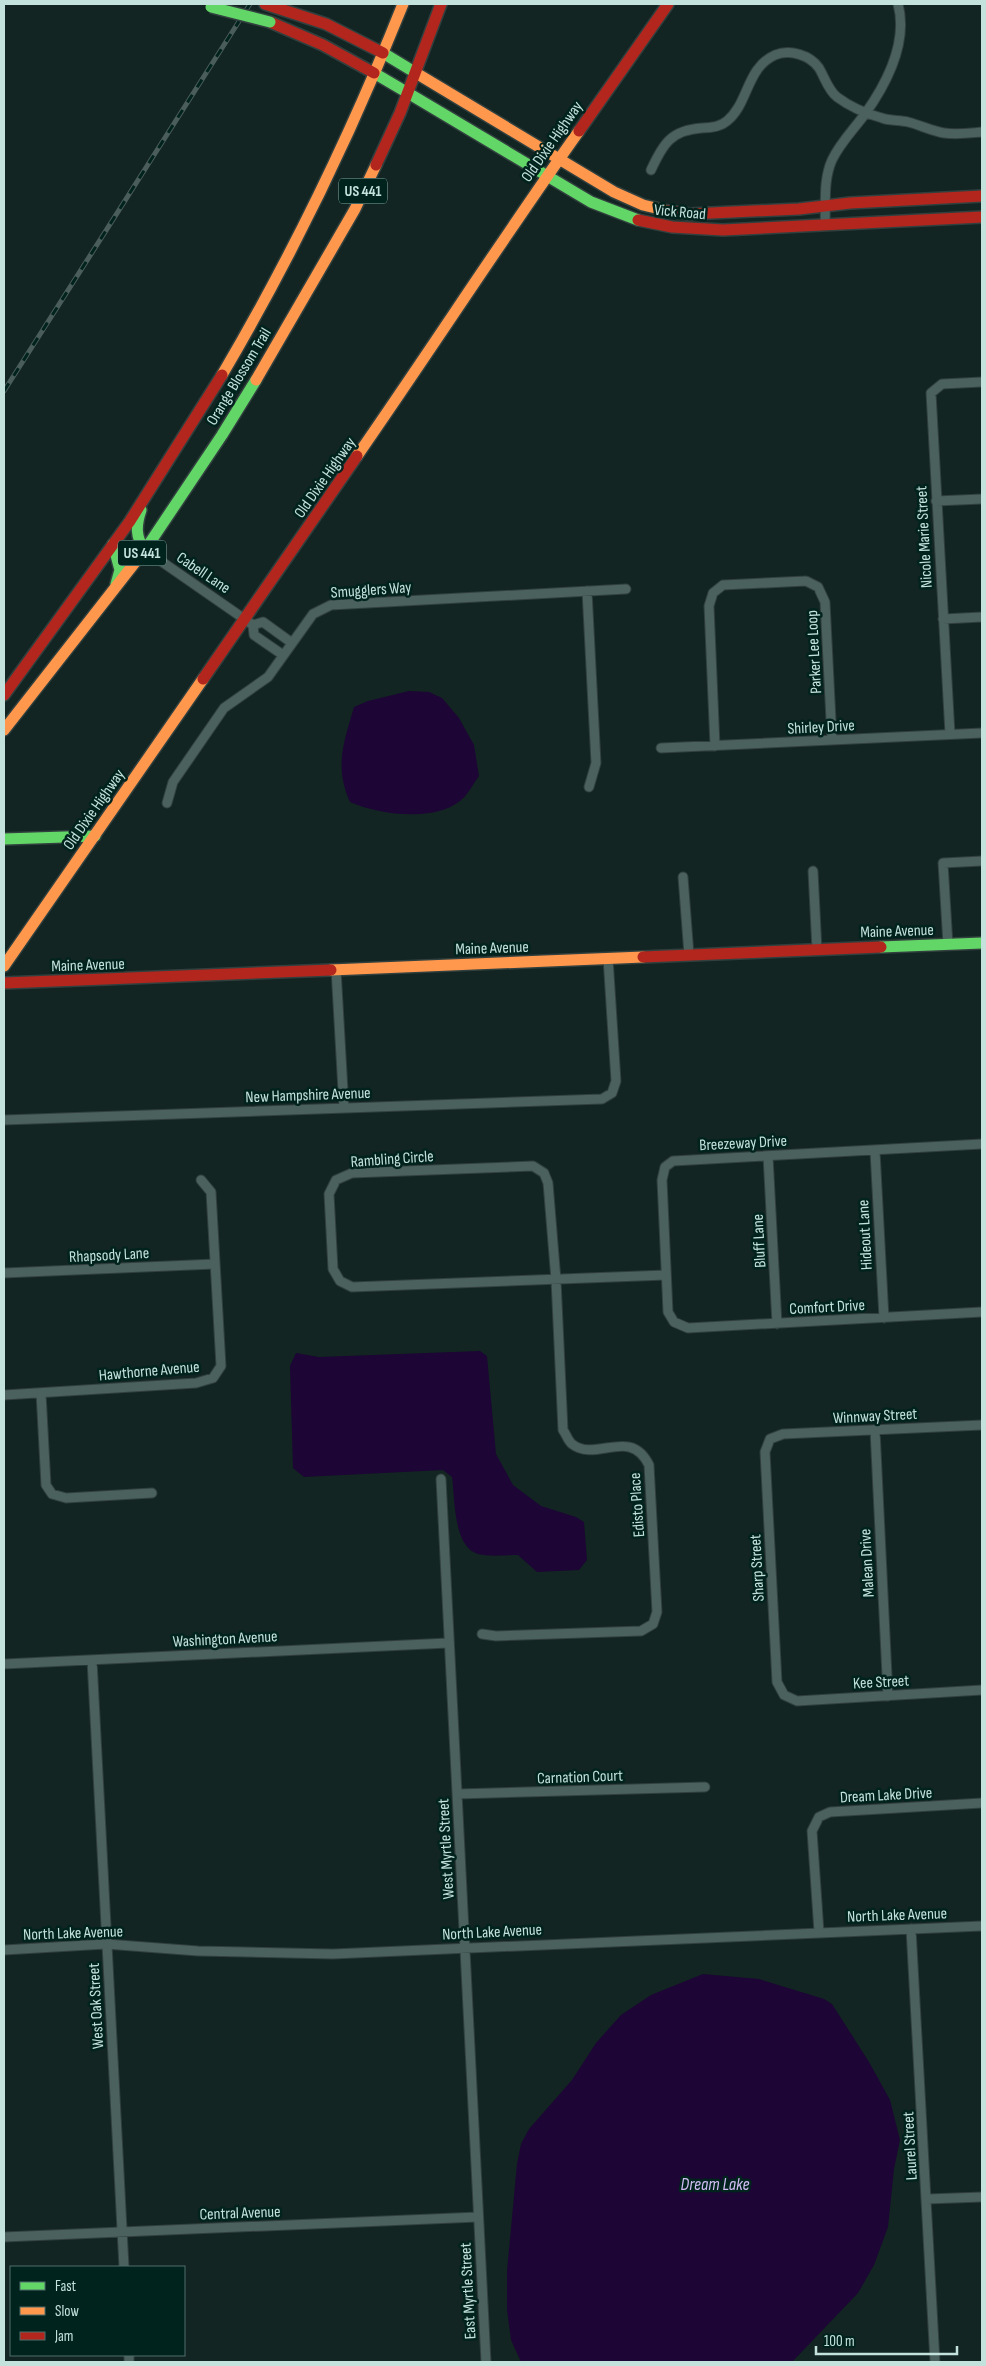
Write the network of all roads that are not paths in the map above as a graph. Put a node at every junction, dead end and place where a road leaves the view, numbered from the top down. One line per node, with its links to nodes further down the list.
1 (199, 4): 8 (main road, Vick Road, bridge)
2 (265, 4): 7 (main road, Vick Road)
3 (403, 4): 7 (main road, Orange Blossom Trail / US 441)
4 (442, 4): 9 (main road, Orange Blossom Trail / US 441)
5 (668, 4): 13 (main road, Old Dixie Highway)
6 (898, 4): 11 (street)
7 (383, 53): 8 (main road, Orange Blossom Trail / US 441); 9 (main road, Vick Road)
8 (374, 73): 10 (main road, Vick Road); 22 (main road, Orange Blossom Trail / US 441)
9 (416, 73): 10 (main road, Orange Blossom Trail / US 441); 13 (main road, Vick Road)
10 (408, 93): 15 (main road, Vick Road); 25 (main road, Orange Blossom Trail / US 441)
11 (866, 112): 12 (street); 14 (street); 17 (street)
12 (982, 132)
13 (558, 159): 15 (main road, Old Dixie Highway); 17 (main road, Vick Road)
14 (651, 170)
15 (546, 176): 19 (main road, Vick Road); 31 (main road, Old Dixie Highway)
16 (982, 196): 17 (main road, Vick Road)
17 (826, 206): 19 (street)
18 (982, 217): 19 (main road, Vick Road)
19 (825, 224)
20 (982, 382): 23 (street, Nicole Marie Street)
21 (982, 499): 23 (street)
22 (144, 500): 24 (main road, Orange Blossom Trail / US 441); 25 (main road)
23 (936, 501): 30 (street, Nicole Marie Street)
24 (113, 544): 28 (main road); 36 (main road, Orange Blossom Trail / US 441)
25 (145, 550): 28 (main road, Orange Blossom Trail / US 441); 31 (street, Cabell Lane)
26 (626, 589): 27 (street, Smugglers Way)
27 (587, 591): 34 (street, Smugglers Way); 43 (street)
28 (114, 592): 37 (main road, Orange Blossom Trail / US 441)
29 (982, 617): 30 (street)
30 (943, 619): 39 (street, Nicole Marie Street)
31 (249, 622): 32 (street); 33 (street); 45 (main road, Old Dixie Highway)
32 (274, 630): 33 (street); 34 (street)
33 (265, 643): 35 (street)
34 (292, 643): 35 (street, Smugglers Way)
35 (283, 655): 44 (street, Smugglers Way)
36 (4, 695)
37 (4, 730)
38 (982, 733): 39 (street, Shirley Drive)
39 (950, 734): 40 (street, Shirley Drive)
40 (832, 740): 41 (street, Shirley Drive); 41 (street, Parker Lee Loop)
41 (715, 746): 42 (street, Shirley Drive)
42 (661, 748)
43 (589, 787)
44 (167, 803)
45 (95, 836): 46 (main road); 55 (main road, Old Dixie Highway)
46 (4, 839)
47 (982, 861): 51 (street)
48 (813, 871): 52 (street)
49 (683, 877): 53 (street)
50 (982, 943): 51 (main road, Maine Avenue)
51 (948, 945): 52 (main road, Maine Avenue)
52 (817, 950): 53 (main road, Maine Avenue)
53 (689, 955): 54 (main road, Maine Avenue)
54 (608, 958): 56 (main road, Maine Avenue); 58 (street, New Hampshire Avenue)
55 (4, 966)
56 (336, 969): 57 (main road, Maine Avenue); 58 (street)
57 (4, 983)
58 (344, 1108): 59 (street, New Hampshire Avenue)
59 (4, 1120)
60 (982, 1144): 61 (street, Breezeway Drive)
61 (875, 1151): 62 (street, Breezeway Drive); 69 (street, Hideout Lane)
62 (768, 1156): 66 (street, Breezeway Drive); 71 (street, Bluff Lane)
63 (201, 1180): 64 (street, Hawthorne Avenue)
64 (215, 1264): 65 (street, Rhapsody Lane); 72 (street, Hawthorne Avenue)
65 (4, 1274)
66 (666, 1274): 67 (street, Rambling Circle); 70 (street, Breezeway Drive)
67 (556, 1280): 67 (street, Rambling Circle); 79 (street, Edisto Place)
68 (982, 1312): 69 (street, Comfort Drive)
69 (884, 1318): 71 (street, Comfort Drive)
70 (674, 1322): 71 (street, Comfort Drive)
71 (777, 1324)
72 (41, 1393): 73 (street, Hawthorne Avenue); 78 (street)
73 (4, 1395)
74 (982, 1425): 75 (street, Winnway Street)
75 (875, 1430): 76 (street, Winnway Street); 85 (street, Malean Drive)
76 (770, 1439): 84 (street, Sharp Street)
77 (441, 1479): 80 (street, West Myrtle Street)
78 (152, 1493)
79 (482, 1634)
80 (448, 1643): 81 (street, Washington Avenue); 87 (street, West Myrtle Street)
81 (92, 1660): 82 (street, Washington Avenue); 92 (street, West Oak Street)
82 (4, 1664)
83 (982, 1690): 85 (street, Kee Street)
84 (784, 1695): 85 (street, Kee Street)
85 (888, 1696)
86 (705, 1787): 87 (street, Carnation Court)
87 (457, 1794): 93 (street, West Myrtle Street)
88 (982, 1803): 91 (street, Dream Lake Drive)
89 (982, 1926): 90 (street, North Lake Avenue)
90 (911, 1928): 91 (street, North Lake Avenue); 96 (street, Laurel Street)
91 (819, 1932): 93 (street, North Lake Avenue)
92 (106, 1944): 93 (street, North Lake Avenue); 94 (street, North Lake Avenue); 98 (street, West Oak Street)
93 (465, 1947): 97 (street, West Myrtle Street)
94 (4, 1950)
95 (982, 2197): 96 (street)
96 (927, 2199): 102 (street, Laurel Street)
97 (478, 2217): 98 (street, Central Avenue); 101 (street, East Myrtle Street)
98 (122, 2232): 99 (street, Central Avenue); 100 (street, West Oak Street)
99 (4, 2237)
100 (124, 2266)
101 (486, 2362)
102 (935, 2362)

